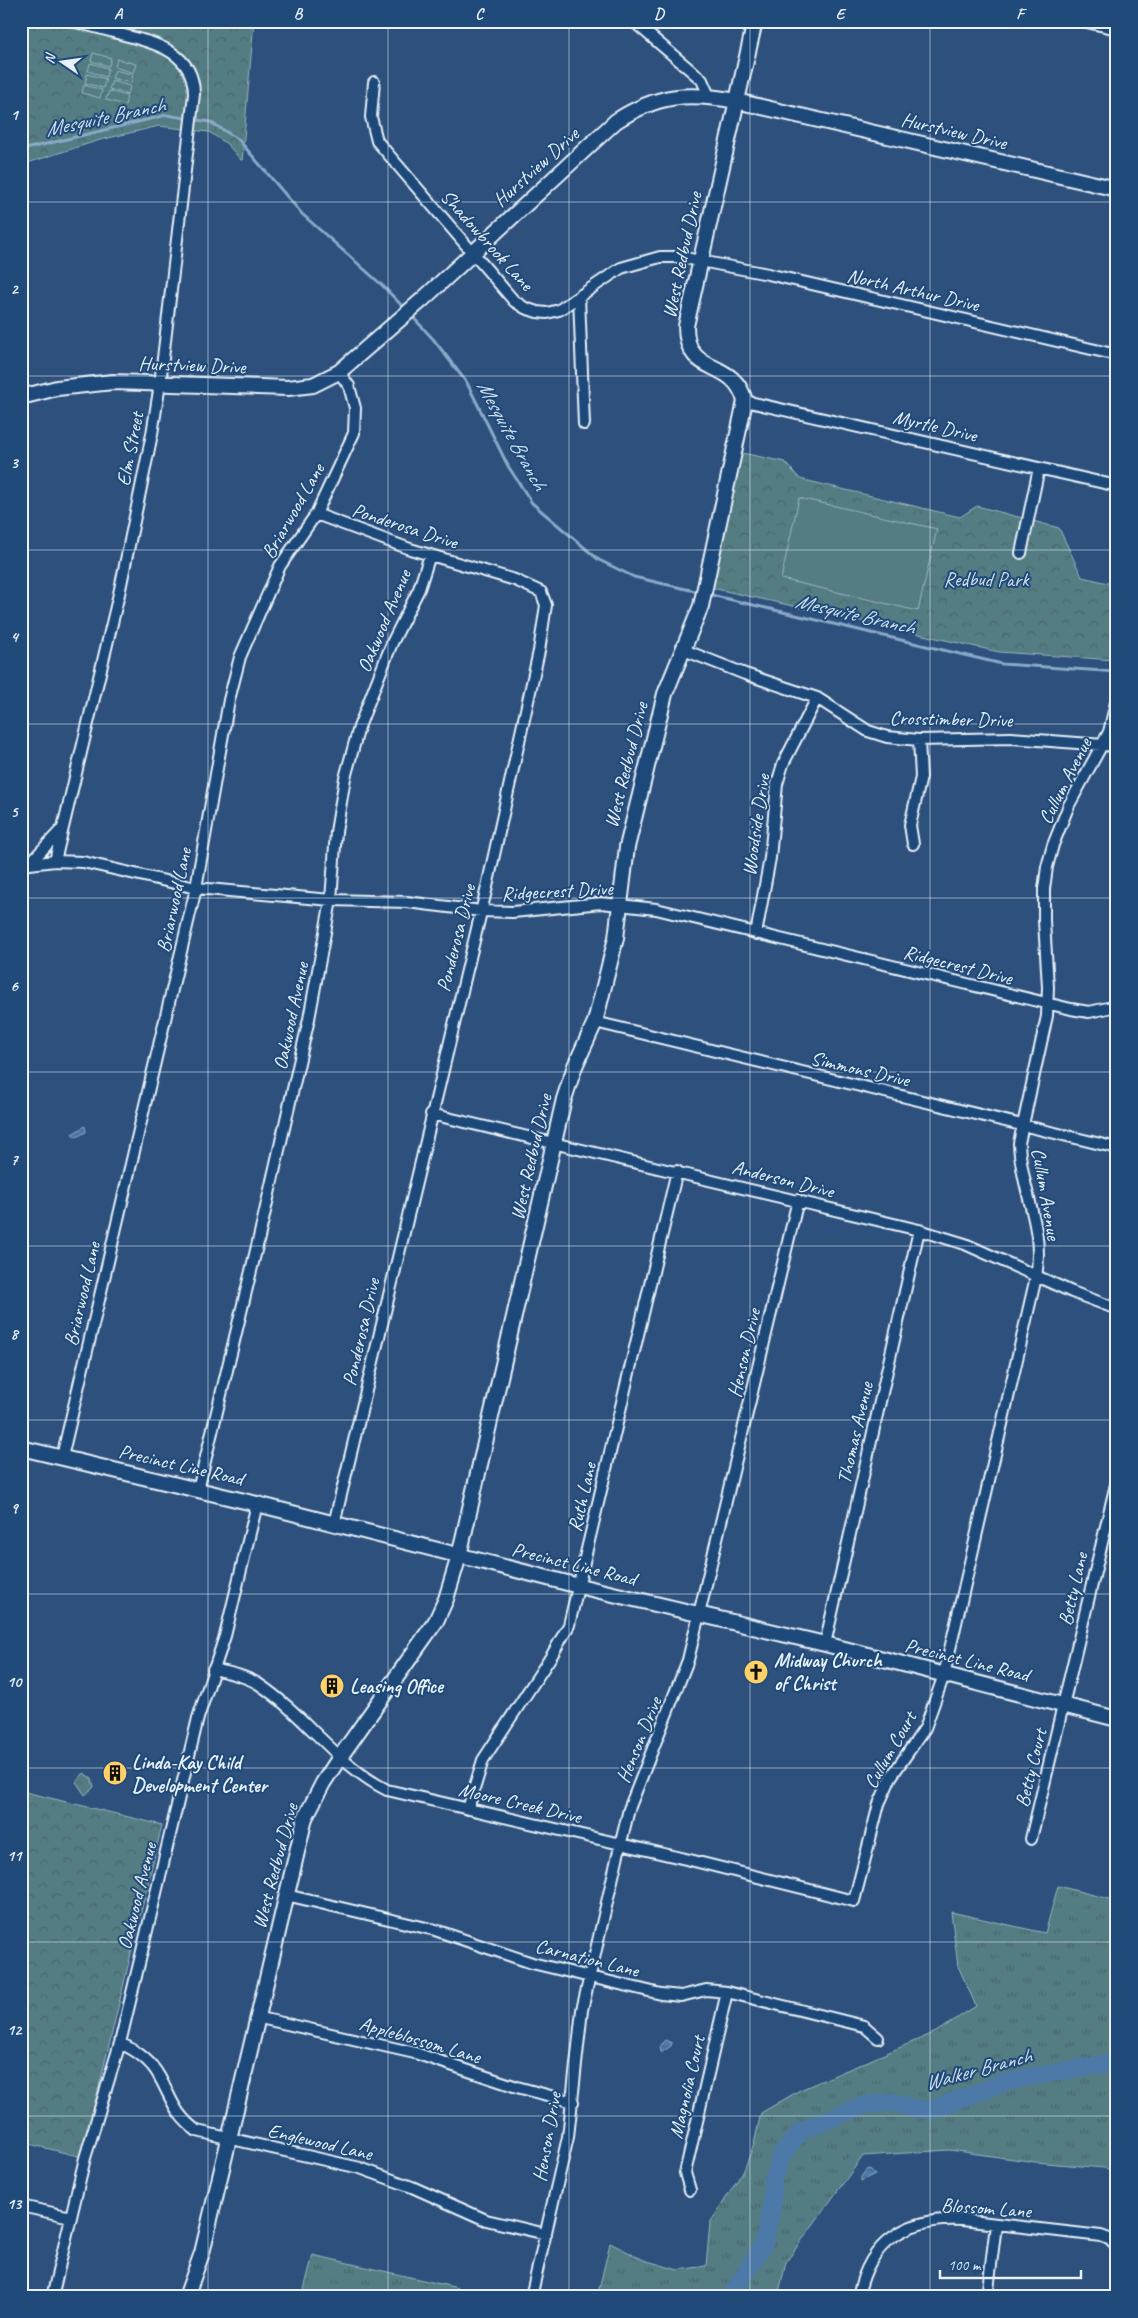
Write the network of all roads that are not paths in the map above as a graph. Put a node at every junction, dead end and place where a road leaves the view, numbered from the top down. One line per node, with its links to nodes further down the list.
1 (71, 21): 15 (street, Elm Street)
2 (633, 21): 7 (street)
3 (755, 21): 8 (street, West Redbud Drive)
4 (1082, 21): 5 (street)
5 (1117, 29)
6 (374, 82): 10 (street, Shadowbrook Lane)
7 (709, 96): 8 (street, Hurstview Drive); 10 (street, Hurstview Drive)
8 (736, 101): 9 (street, Hurstview Drive); 11 (street, West Redbud Drive)
9 (1117, 189)
10 (472, 253): 12 (street, Shadowbrook Lane); 14 (street, Hurstview Drive)
11 (701, 260): 12 (street, Shadowbrook Lane); 13 (street, North Arthur Drive); 17 (street, West Redbud Drive)
12 (579, 297): 18 (street)
13 (1117, 355)
14 (339, 372): 15 (street, Hurstview Drive); 21 (street, Briarwood Lane)
15 (160, 384): 16 (street, Hurstview Drive); 30 (street, Elm Street)
16 (21, 396)
17 (745, 401): 19 (street, Myrtle Drive); 24 (street, West Redbud Drive)
18 (584, 424)
19 (1039, 468): 20 (street, Myrtle Drive); 22 (street)
20 (1117, 486)
21 (316, 514): 23 (street, Ponderosa Drive); 34 (street, Briarwood Lane)
22 (1021, 553)
23 (430, 555): 35 (street, Oakwood Avenue); 37 (street, Ponderosa Drive)
24 (684, 650): 25 (street, Crosstimber Drive); 36 (street, West Redbud Drive)
25 (817, 698): 27 (street, Crosstimber Drive); 38 (street, Woodside Drive)
26 (1117, 698): 28 (street, Cullum Avenue)
27 (919, 740): 28 (street, Crosstimber Drive); 31 (street)
28 (1103, 745): 29 (street, Crosstimber Drive); 39 (street, Cullum Avenue)
29 (1117, 746)
30 (63, 828): 32 (street, Elm Street); 33 (street, Elm Street)
31 (913, 844)
32 (55, 861): 33 (street, Ridgecrest Drive); 34 (street, Ridgecrest Drive)
33 (25, 865)
34 (196, 888): 35 (street, Ridgecrest Drive); 52 (street, Briarwood Lane)
35 (331, 900): 37 (street, Ridgecrest Drive); 54 (street, Oakwood Avenue)
36 (619, 904): 37 (street, Ridgecrest Drive); 38 (street, Ridgecrest Drive); 41 (street, West Redbud Drive)
37 (481, 911): 42 (street, Ponderosa Drive)
38 (756, 934): 39 (street, Ridgecrest Drive)
39 (1048, 1004): 40 (street, Ridgecrest Drive); 43 (street, Cullum Avenue)
40 (1117, 1006)
41 (595, 1022): 43 (street, Simmons Drive); 44 (street, West Redbud Drive)
42 (431, 1114): 44 (street, Anderson Drive); 56 (street, Ponderosa Drive)
43 (1022, 1126): 45 (street, Simmons Drive); 49 (street, Cullum Avenue)
44 (555, 1142): 46 (street, Anderson Drive); 57 (street, West Redbud Drive)
45 (1117, 1148)
46 (677, 1171): 47 (street, Anderson Drive); 58 (street, Ruth Lane)
47 (798, 1200): 48 (street, Anderson Drive); 59 (street, Henson Drive)
48 (919, 1230): 49 (street, Anderson Drive); 60 (street, Thomas Avenue)
49 (1036, 1277): 50 (street, Anderson Drive); 62 (street, Cullum Avenue)
50 (1117, 1309)
51 (21, 1448): 52 (street, Precinct Line Road)
52 (62, 1457): 54 (street, Precinct Line Road)
53 (1117, 1480): 63 (street, Betty Lane)
54 (198, 1490): 55 (street, Precinct Line Road)
55 (257, 1504): 56 (street, Precinct Line Road); 61 (street, Oakwood Avenue)
56 (334, 1524): 57 (street, Precinct Line Road)
57 (458, 1556): 58 (street, Precinct Line Road); 65 (street, West Redbud Drive)
58 (579, 1586): 59 (street, Precinct Line Road); 66 (street, Ruth Lane)
59 (700, 1615): 60 (street, Precinct Line Road); 68 (street, Henson Drive)
60 (825, 1644): 62 (street, Precinct Line Road)
61 (213, 1669): 65 (street, Moore Creek Drive); 75 (street, Oakwood Avenue)
62 (944, 1675): 63 (street, Precinct Line Road); 70 (street, Cullum Court)
63 (1064, 1705): 64 (street, Precinct Line Road); 67 (street, Betty Court)
64 (1117, 1718)
65 (340, 1757): 66 (street, Moore Creek Drive); 69 (street, West Redbud Drive)
66 (468, 1809): 68 (street, Moore Creek Drive)
67 (1031, 1839)
68 (621, 1843): 70 (street, Moore Creek Drive); 71 (street, Henson Drive)
69 (286, 1896): 71 (street, Carnation Lane); 73 (street, West Redbud Drive)
70 (854, 1901)
71 (589, 1977): 72 (street, Carnation Lane); 76 (street, Henson Drive)
72 (728, 1992): 74 (street, Carnation Lane); 78 (street, Magnolia Court)
73 (256, 2017): 76 (street, Appleblossom Lane); 77 (street, West Redbud Drive)
74 (878, 2038)
75 (120, 2043): 77 (street, Englewood Lane); 80 (street, Oakwood Avenue)
76 (573, 2102): 82 (street, Henson Drive)
77 (228, 2140): 82 (street, Englewood Lane); 86 (street, West Redbud Drive)
78 (690, 2190)
79 (21, 2206): 80 (street)
80 (71, 2218): 85 (street, Oakwood Avenue)
81 (996, 2224): 83 (street, Blossom Lane); 88 (street, Blossom Lane); 89 (street)
82 (546, 2234): 87 (street, Henson Drive)
83 (1117, 2247)
84 (1117, 2290): 90 (street)
85 (52, 2297)
86 (186, 2297)
87 (531, 2297)
88 (858, 2297)
89 (987, 2297)
90 (1116, 2297)

